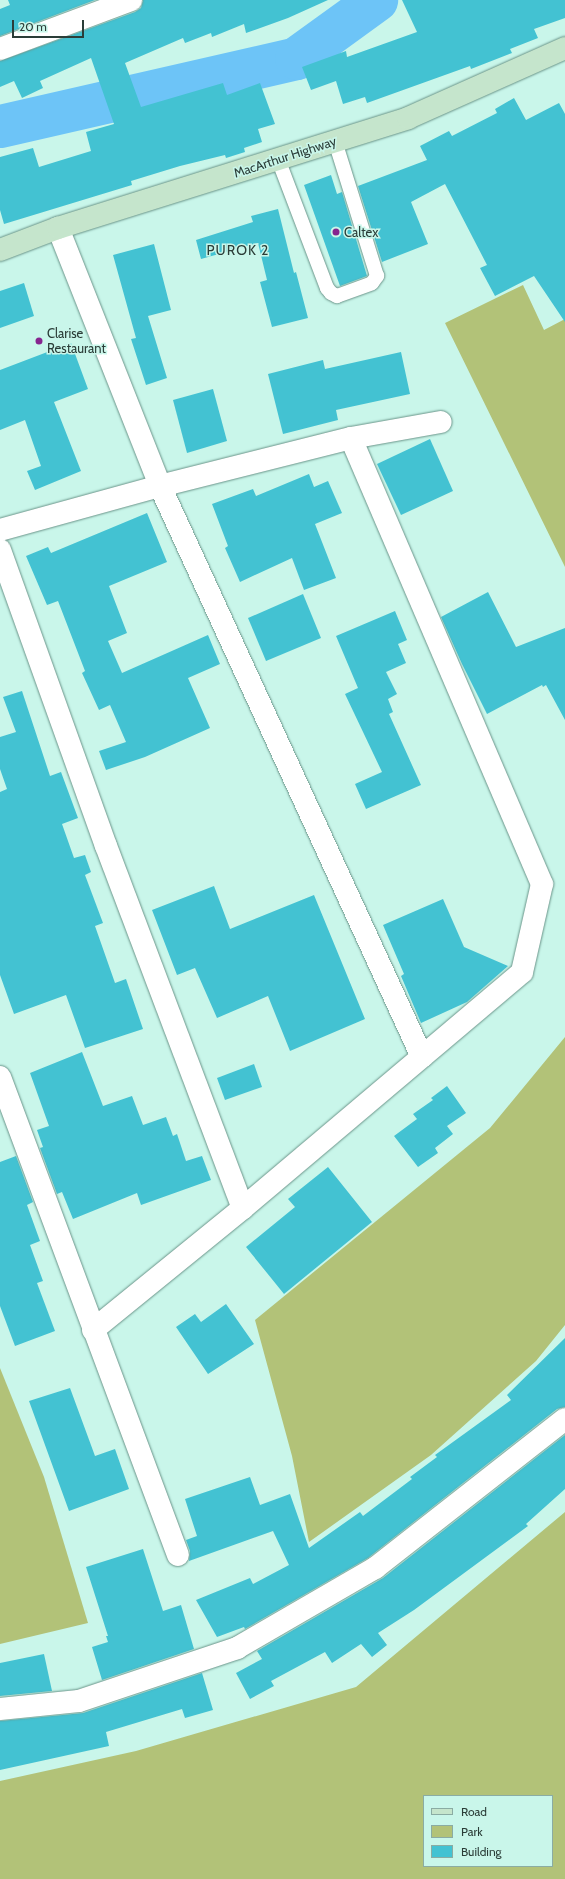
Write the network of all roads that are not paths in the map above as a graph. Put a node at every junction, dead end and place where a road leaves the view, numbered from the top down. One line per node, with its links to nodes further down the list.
1 (131, 0): 3 (street)
2 (565, 48): 4 (main road, MacArthur Highway)
3 (0, 49)
4 (334, 141): 5 (main road, MacArthur Highway); 5 (lane)
5 (278, 159): 6 (main road, MacArthur Highway)
6 (58, 228): 7 (main road, MacArthur Highway); 10 (street)
7 (0, 250)
8 (441, 422): 9 (street)
9 (351, 438): 10 (street); 13 (street)
10 (160, 486): 11 (street); 13 (street)
11 (0, 530)
12 (0, 550): 15 (street)
13 (422, 1057): 15 (street)
14 (0, 1077): 16 (street)
15 (243, 1208): 16 (street)
16 (93, 1330): 18 (street)
17 (565, 1419): 19 (street)
18 (178, 1556)
19 (0, 1709)

